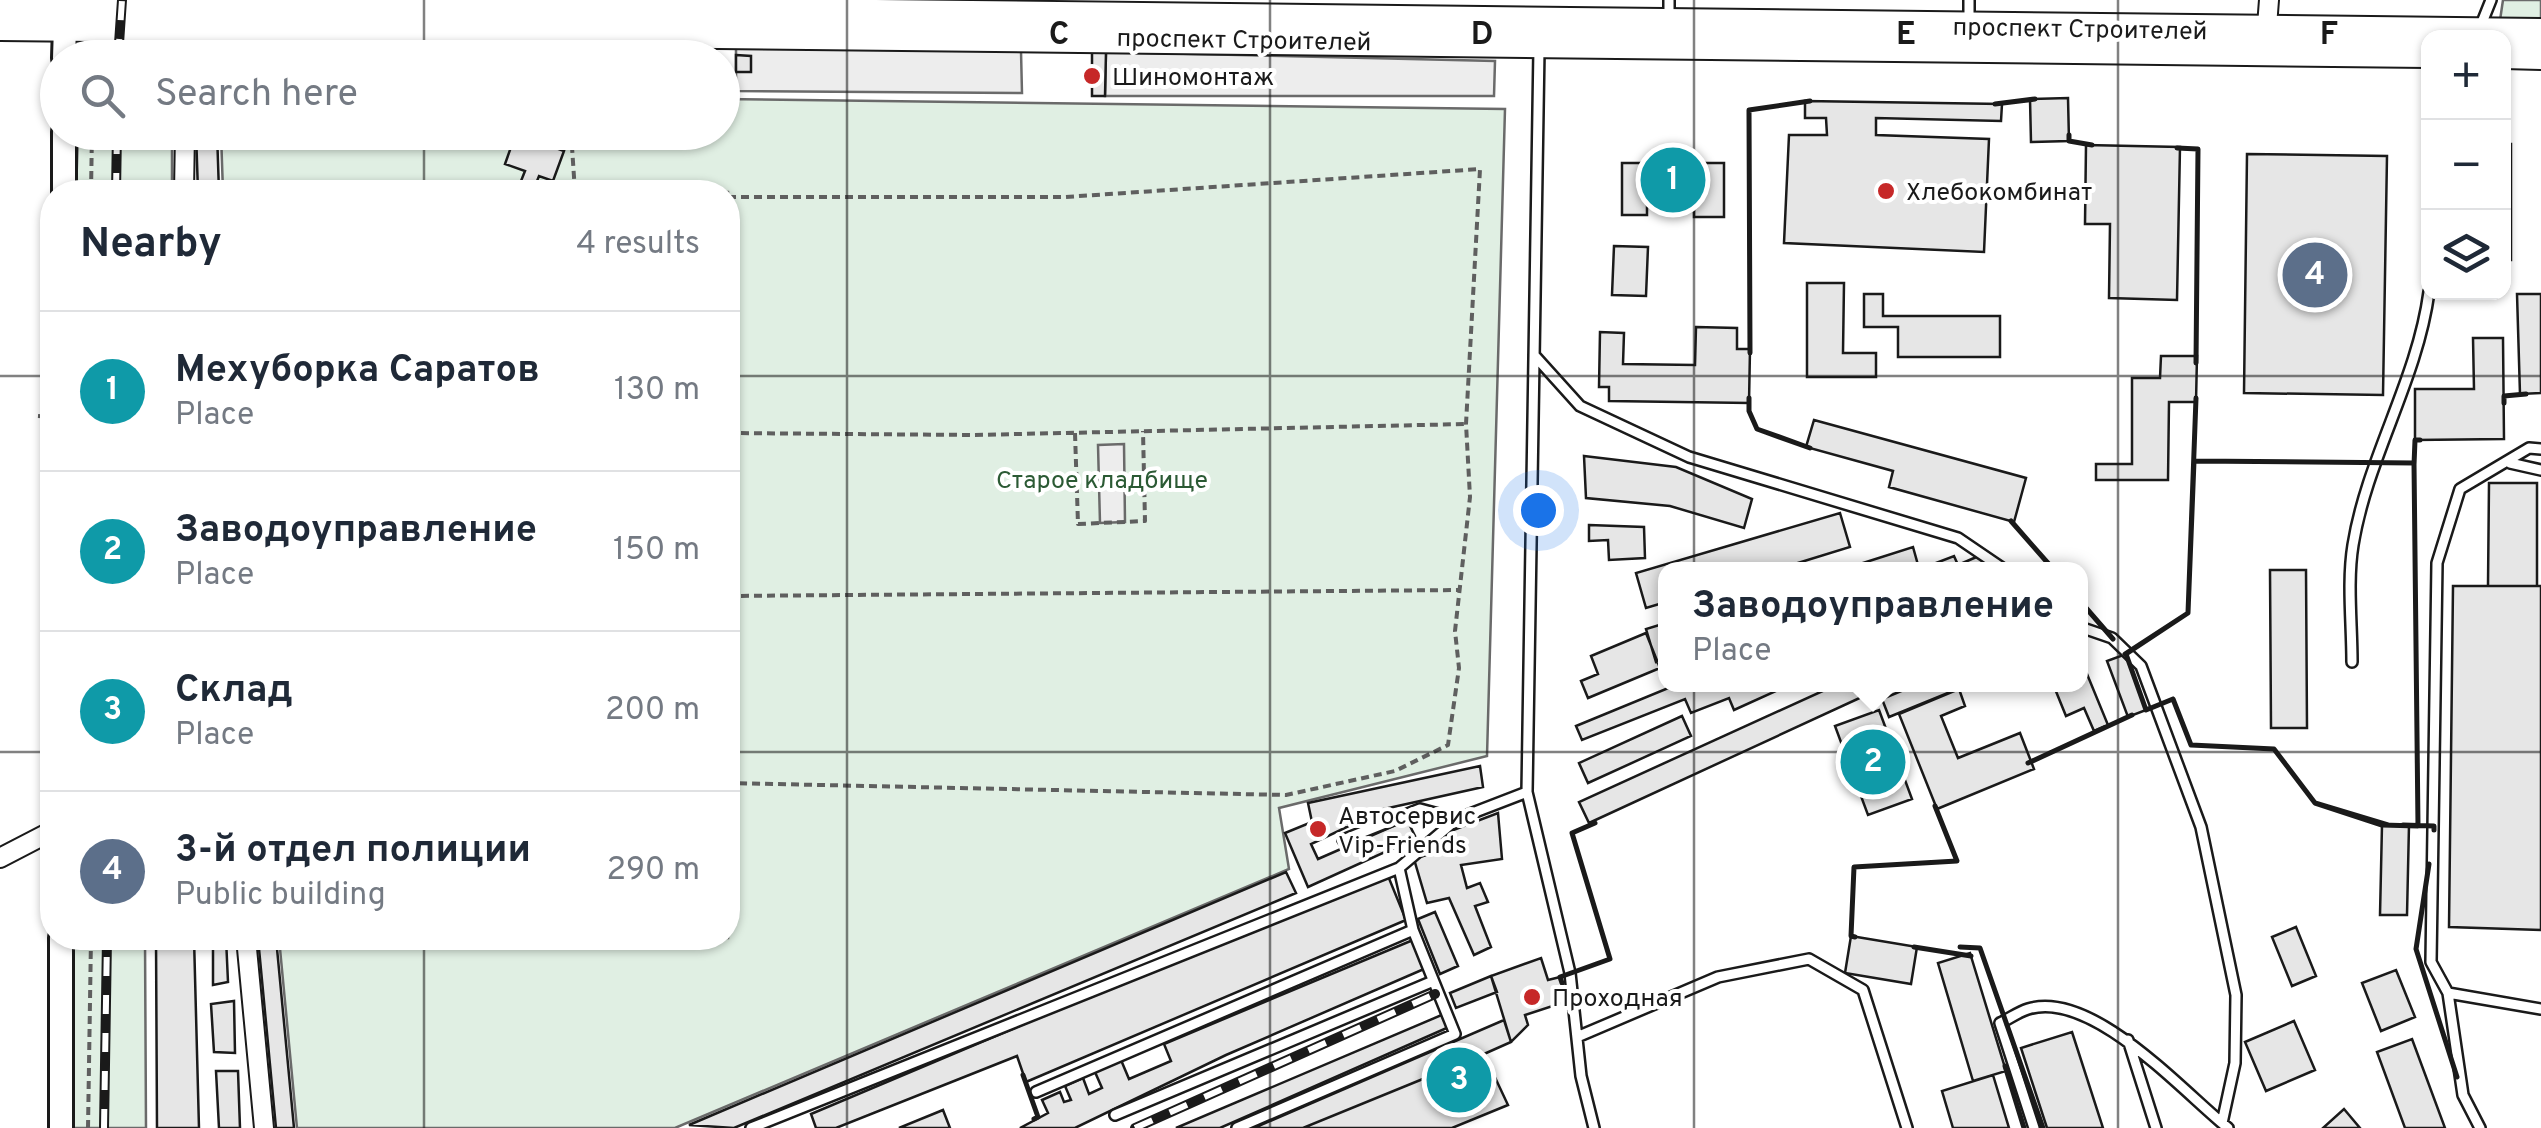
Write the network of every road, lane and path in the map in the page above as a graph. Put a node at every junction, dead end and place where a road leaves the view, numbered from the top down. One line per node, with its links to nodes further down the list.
1 (2269, 0): 19 (street)
2 (2490, 0): 12 (lane)
3 (0, 4): 6 (main road, проспект Строителей)
4 (786, 6): 5 (main road, проспект Строителей); 7 (main road, проспект Строителей)
5 (919, 7): 10 (main road, проспект Строителей)
6 (65, 11): 7 (main road, проспект Строителей); 11 (main road, проспект Строителей); 17 (street)
7 (196, 11): 10 (main road, проспект Строителей); 18 (street)
8 (1669, 11): 9 (main road, проспект Строителей); 13 (main road, проспект Строителей)
9 (1969, 13): 19 (main road, проспект Строителей)
10 (1369, 20): 13 (main road, проспект Строителей)
11 (0, 26)
12 (2479, 30)
13 (1539, 32): 19 (main road, проспект Строителей); 33 (lane)
14 (2511, 34): 15 (main road, проспект Строителей)
15 (2541, 34)
16 (2421, 35): 19 (main road, проспект Строителей)
17 (64, 40)
18 (190, 40)
19 (2266, 40): 20 (main road, проспект Строителей)
20 (2421, 52)
21 (2511, 54): 22 (main road)
22 (2541, 55)
23 (64, 150): 27 (street)
24 (92, 150): 28 (path)
25 (184, 150): 29 (street)
26 (573, 150): 30 (path)
27 (64, 180)
28 (91, 180)
29 (184, 180)
30 (574, 180)
31 (740, 198): 34 (path)
32 (2428, 300): 45 (lane)
33 (1534, 355): 41 (lane); 47 (lane)
34 (1466, 424): 35 (path); 42 (path)
35 (1142, 431): 37 (path); 37 (path)
36 (740, 433): 37 (path)
37 (1075, 433)
38 (2541, 448): 39 (lane)
39 (2510, 463): 40 (lane); 58 (lane)
40 (2541, 470)
41 (1993, 562)
42 (1461, 590): 43 (path); 46 (path)
43 (740, 596)
44 (2088, 630): 64 (lane)
45 (2352, 662)
46 (740, 784)
47 (1526, 792): 48 (lane); 60 (lane)
48 (1457, 819): 50 (lane); 52 (lane)
49 (40, 837): 51 (street)
50 (1343, 840)
51 (0, 858)
52 (1399, 868): 53 (lane); 68 (lane)
53 (1413, 930): 57 (lane); 62 (lane)
54 (61, 950): 65 (street)
55 (91, 950): 66 (path)
56 (247, 950): 67 (street)
57 (1431, 982): 63 (lane); 69 (lane)
58 (2448, 993): 59 (lane); 74 (lane)
59 (2541, 1009)
60 (1577, 1037): 70 (lane); 71 (lane)
61 (2128, 1040): 64 (lane); 72 (lane); 73 (lane)
62 (1036, 1092)
63 (1116, 1115)
64 (2225, 1125)
65 (61, 1128)
66 (88, 1128)
67 (264, 1128)
68 (751, 1128)
69 (1237, 1128)
70 (1594, 1128)
71 (1907, 1128)
72 (2034, 1128)
73 (2156, 1128)
74 (2480, 1128)

